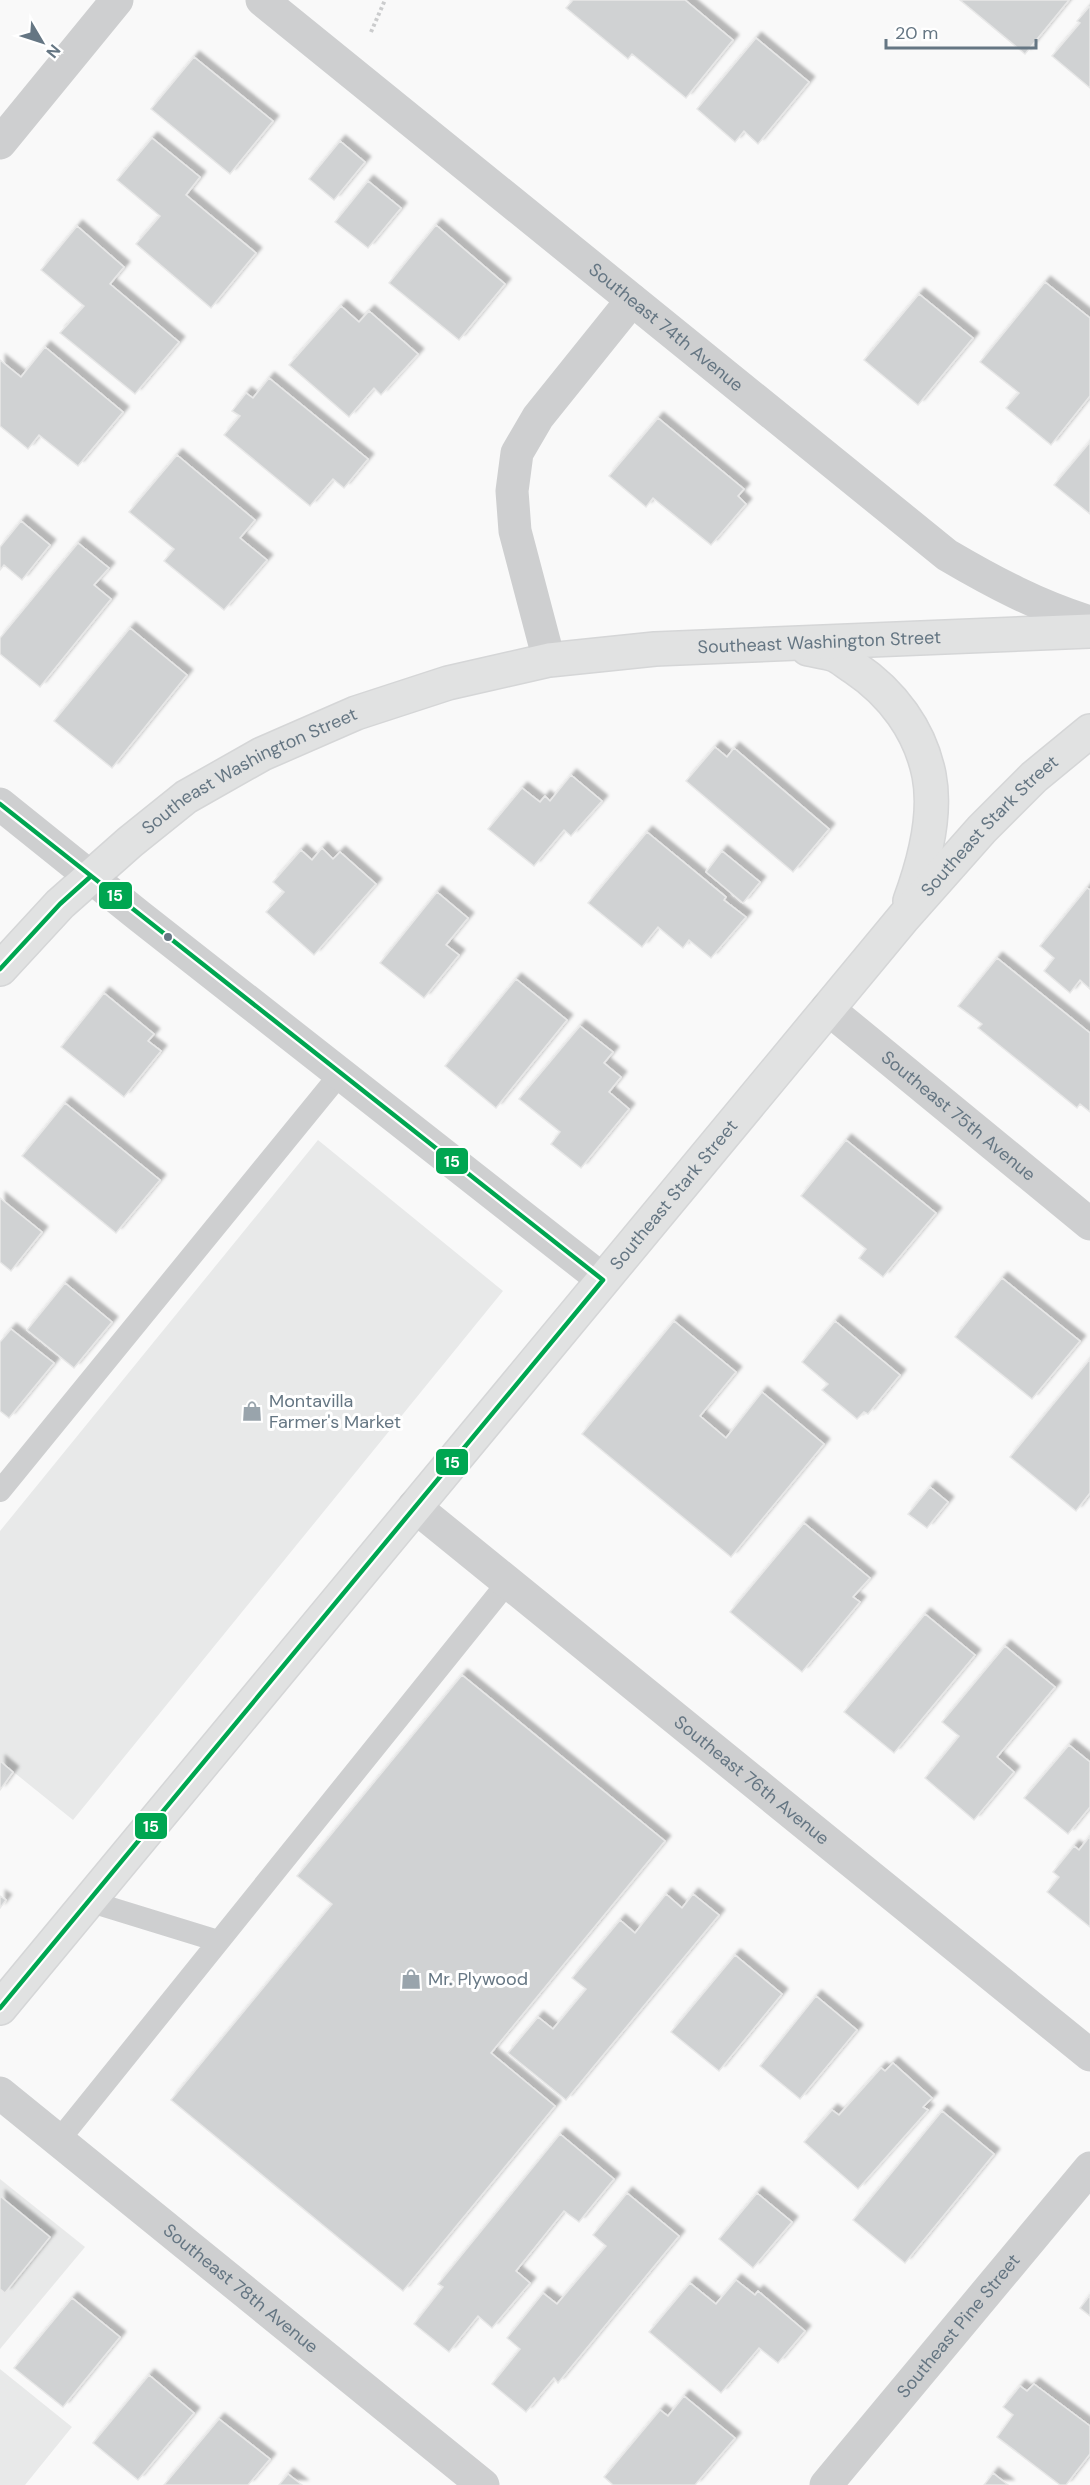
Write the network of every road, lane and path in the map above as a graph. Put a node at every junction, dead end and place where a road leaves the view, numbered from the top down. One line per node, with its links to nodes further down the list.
1 (117, 0): 3 (street)
2 (261, 0): 4 (street, Southeast 74th Avenue)
3 (0, 143)
4 (632, 300): 5 (street, Southeast 74th Avenue); 8 (street)
5 (1090, 622)
6 (1090, 631): 7 (main road, Southeast Washington Street)
7 (788, 644): 8 (main road, Southeast Washington Street); 12 (main road)
8 (549, 660): 11 (main road, Southeast Washington Street)
9 (1090, 731): 12 (main road, Southeast Stark Street)
10 (0, 804): 11 (street)
11 (90, 877): 13 (main road, Southeast Washington Street); 15 (street)
12 (904, 917): 14 (main road, Southeast Stark Street)
13 (0, 969)
14 (827, 1008): 16 (street, Southeast 75th Avenue); 17 (main road, Southeast Stark Street)
15 (340, 1074): 17 (street); 18 (lane)
16 (1090, 1224)
17 (603, 1280): 19 (main road, Southeast Stark Street)
18 (0, 1491)
19 (414, 1506): 20 (street, Southeast 76th Avenue); 21 (main road, Southeast Stark Street)
20 (508, 1582): 22 (lane); 24 (street, Southeast 76th Avenue)
21 (88, 1901): 22 (lane); 23 (main road, Southeast Stark Street)
22 (218, 1941): 26 (lane)
23 (0, 2008)
24 (1090, 2055)
25 (0, 2092): 26 (street, Southeast 78th Avenue)
26 (59, 2140): 28 (street, Southeast 78th Avenue)
27 (1090, 2168): 29 (street, Southeast Pine Street)
28 (483, 2485)
29 (826, 2485)

